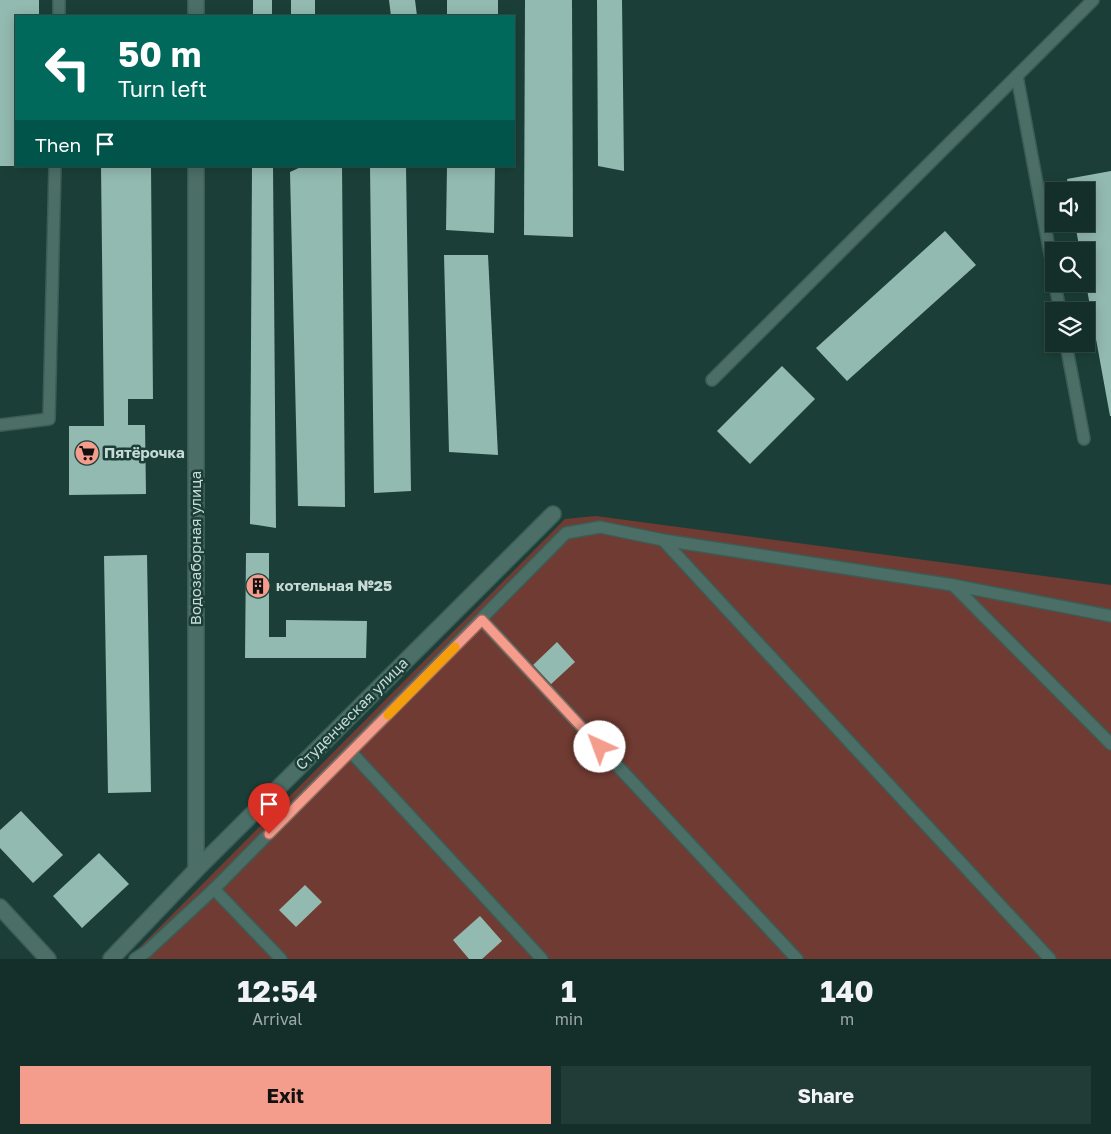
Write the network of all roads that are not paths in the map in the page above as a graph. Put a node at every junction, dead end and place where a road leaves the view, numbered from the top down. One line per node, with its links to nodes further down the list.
1 (59, 0): 4 (lane)
2 (196, 0): 5 (street)
3 (1093, 0): 6 (lane)
4 (59, 15)
5 (196, 15)
6 (1017, 76): 9 (lane); 11 (lane)
7 (55, 167): 12 (lane)
8 (196, 167): 21 (street, Водозаборная улица)
9 (1048, 242)
10 (1068, 352): 13 (lane)
11 (712, 380)
12 (0, 425)
13 (1084, 439)
14 (553, 514): 21 (street, Студенческая улица)
15 (663, 540): 16 (lane); 18 (lane); 30 (lane)
16 (953, 584): 17 (lane); 19 (lane)
17 (1111, 616)
18 (482, 620): 20 (lane); 29 (lane)
19 (1111, 744)
20 (351, 752): 22 (lane); 28 (lane)
21 (196, 870): 25 (street, Студенческая улица)
22 (214, 889): 26 (lane); 27 (lane)
23 (0, 908): 24 (street)
24 (48, 959)
25 (111, 959)
26 (135, 959)
27 (281, 959)
28 (542, 959)
29 (797, 959)
30 (1050, 959)

